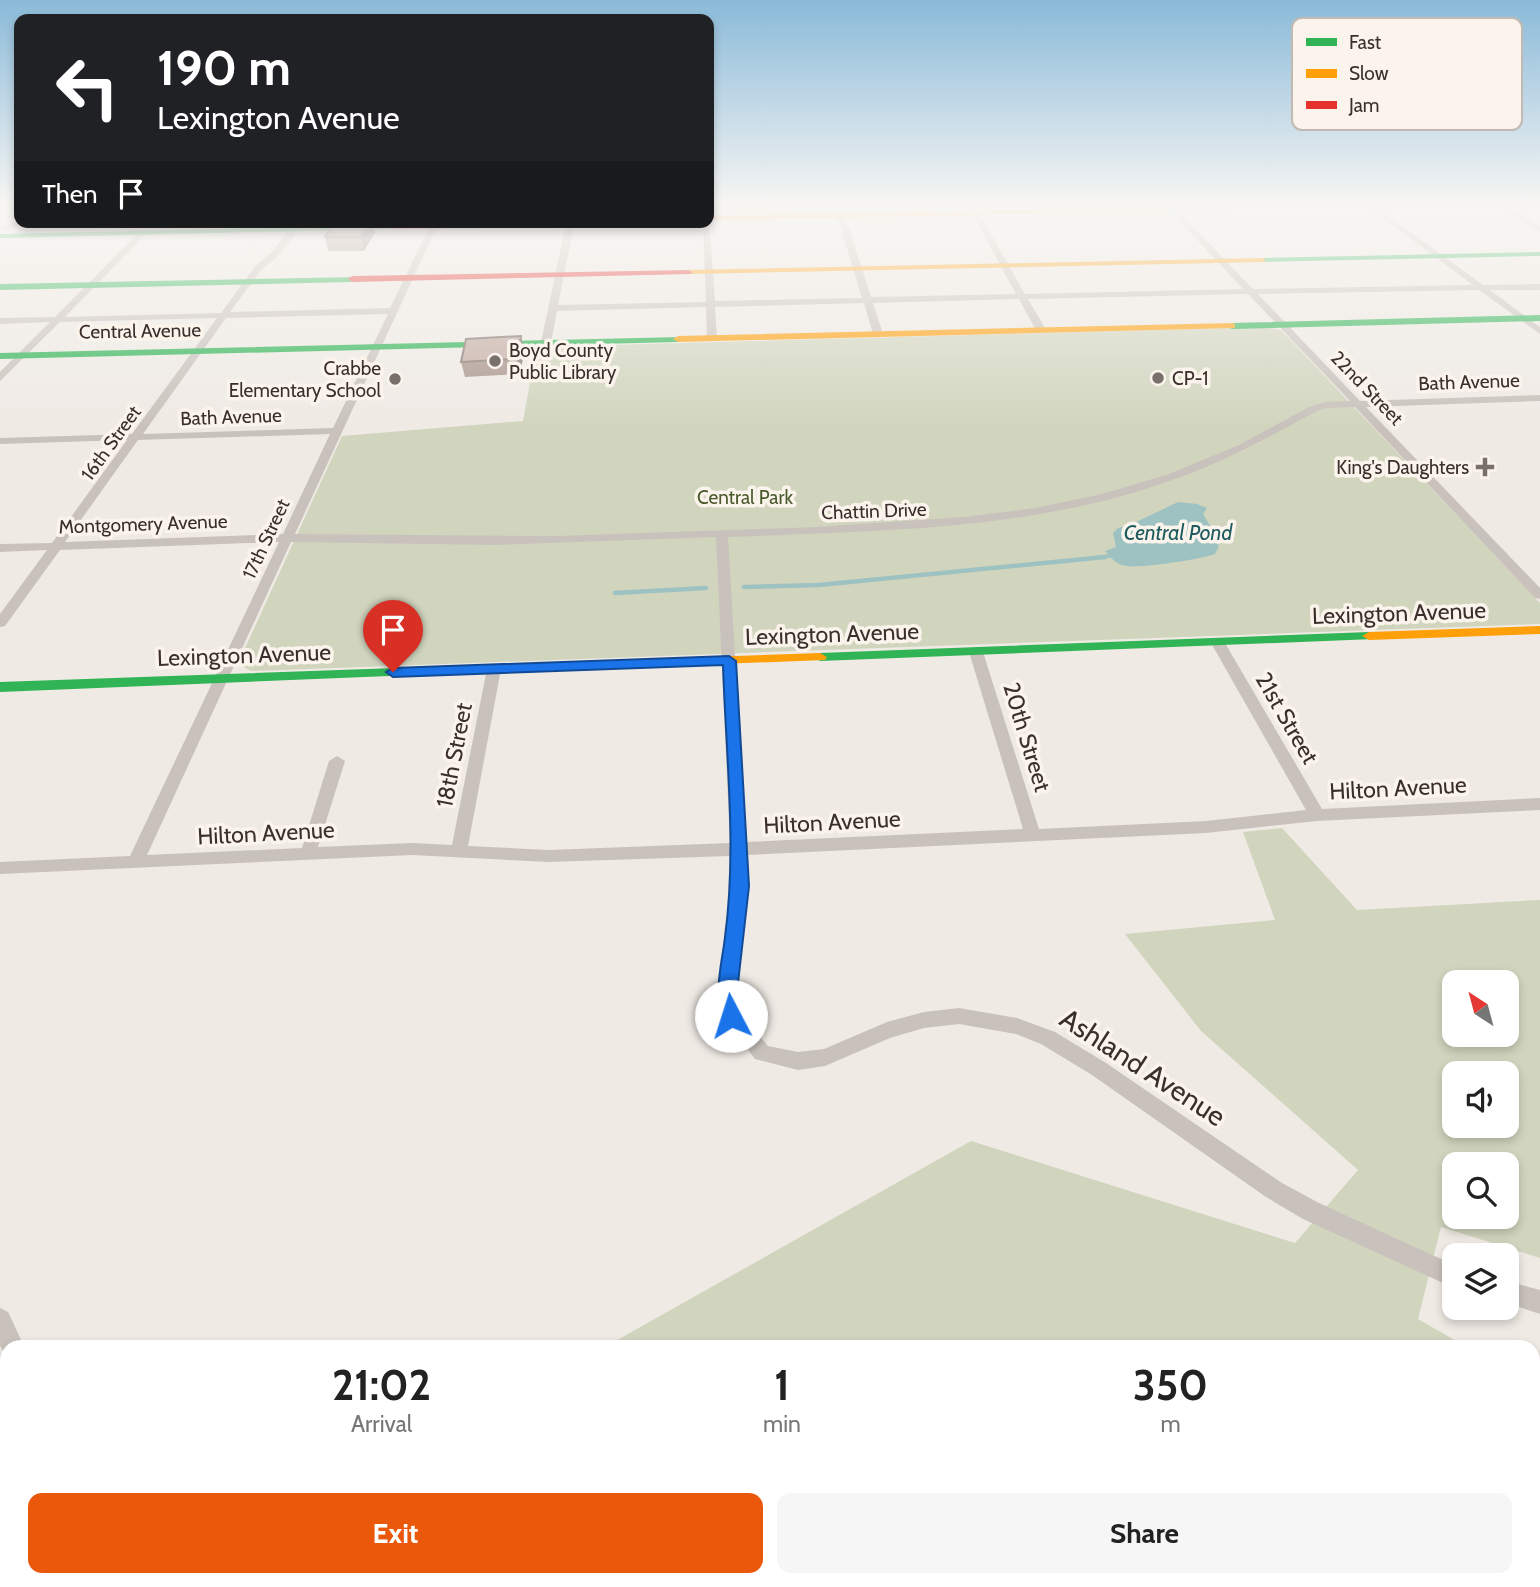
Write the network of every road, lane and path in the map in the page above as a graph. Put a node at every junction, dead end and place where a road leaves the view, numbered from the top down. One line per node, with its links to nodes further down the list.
1 (98, 280): 11 (street)
2 (327, 280): 10 (street)
3 (409, 280): 20 (street, 17th Street)
4 (559, 280): 19 (street)
5 (710, 280): 18 (street)
6 (861, 280): 17 (street)
7 (1013, 280): 16 (street)
8 (1242, 280): 15 (street, 22nd Street)
9 (1471, 280): 14 (street)
10 (249, 282): 11 (street); 21 (street, 16th Street)
11 (93, 285): 12 (street); 24 (street)
12 (0, 287)
13 (1540, 287): 14 (street)
14 (1482, 288): 15 (street); 22 (street)
15 (1256, 294): 16 (street); 26 (street, 22nd Street)
16 (1023, 299): 17 (street); 27 (street)
17 (868, 302): 18 (street); 29 (street)
18 (711, 306): 19 (street); 30 (street)
19 (553, 308): 31 (street)
20 (392, 314): 21 (street); 32 (street, 17th Street)
21 (224, 318): 24 (street); 33 (street, 16th Street)
22 (1522, 318): 23 (street, Central Avenue); 26 (street, Central Avenue); 28 (street)
23 (1540, 318)
24 (56, 322): 25 (street); 34 (street)
25 (0, 323)
26 (1282, 324): 27 (street, Central Avenue); 38 (street, 22nd Street)
27 (1041, 330): 29 (street, Central Avenue)
28 (1540, 331)
29 (878, 334): 30 (street, Central Avenue)
30 (712, 338): 31 (street, Central Avenue)
31 (546, 342): 32 (street, Central Avenue)
32 (376, 346): 33 (street, Central Avenue); 39 (street, 17th Street)
33 (201, 351): 34 (street, Central Avenue); 40 (street, 16th Street)
34 (23, 355): 35 (street, Central Avenue); 36 (street)
35 (0, 356)
36 (0, 378)
37 (1540, 398): 38 (street, Bath Avenue)
38 (1357, 403): 42 (street, Chattin Drive); 46 (street, 22nd Street)
39 (338, 431): 40 (street, Bath Avenue); 43 (street, 17th Street)
40 (137, 437): 41 (street, Bath Avenue); 44 (street, 16th Street)
41 (0, 441)
42 (722, 534): 43 (street, Chattin Drive); 51 (street, Ashland Avenue)
43 (287, 539): 44 (street, Montgomery Avenue); 53 (street, 17th Street)
44 (56, 547): 45 (street, Montgomery Avenue); 47 (street, 16th Street)
45 (0, 548)
46 (1540, 595)
47 (0, 623)
48 (1540, 630): 49 (street, Lexington Avenue)
49 (1218, 643): 50 (street, Lexington Avenue); 57 (street, 21st Street)
50 (976, 652): 51 (street, Lexington Avenue); 58 (street, 20th Street)
51 (729, 661): 52 (street, Lexington Avenue); 59 (street, Ashland Avenue)
52 (494, 669): 53 (street, Lexington Avenue); 60 (street, 18th Street)
53 (223, 678): 54 (street, Lexington Avenue); 62 (street, 17th Street)
54 (0, 687)
55 (337, 761): 61 (street)
56 (1540, 804): 57 (street, Hilton Avenue)
57 (1317, 815): 58 (street, Hilton Avenue)
58 (1033, 835): 59 (street, Hilton Avenue)
59 (738, 849): 60 (street, Hilton Avenue); 64 (street, Ashland Avenue)
60 (459, 850): 61 (street, Hilton Avenue)
61 (308, 854): 62 (street, Hilton Avenue)
62 (135, 862): 63 (street, Hilton Avenue)
63 (0, 868)
64 (1442, 1272)
65 (1519, 1296): 66 (street)
66 (1540, 1302)
67 (0, 1320): 68 (street)
68 (9, 1340)

